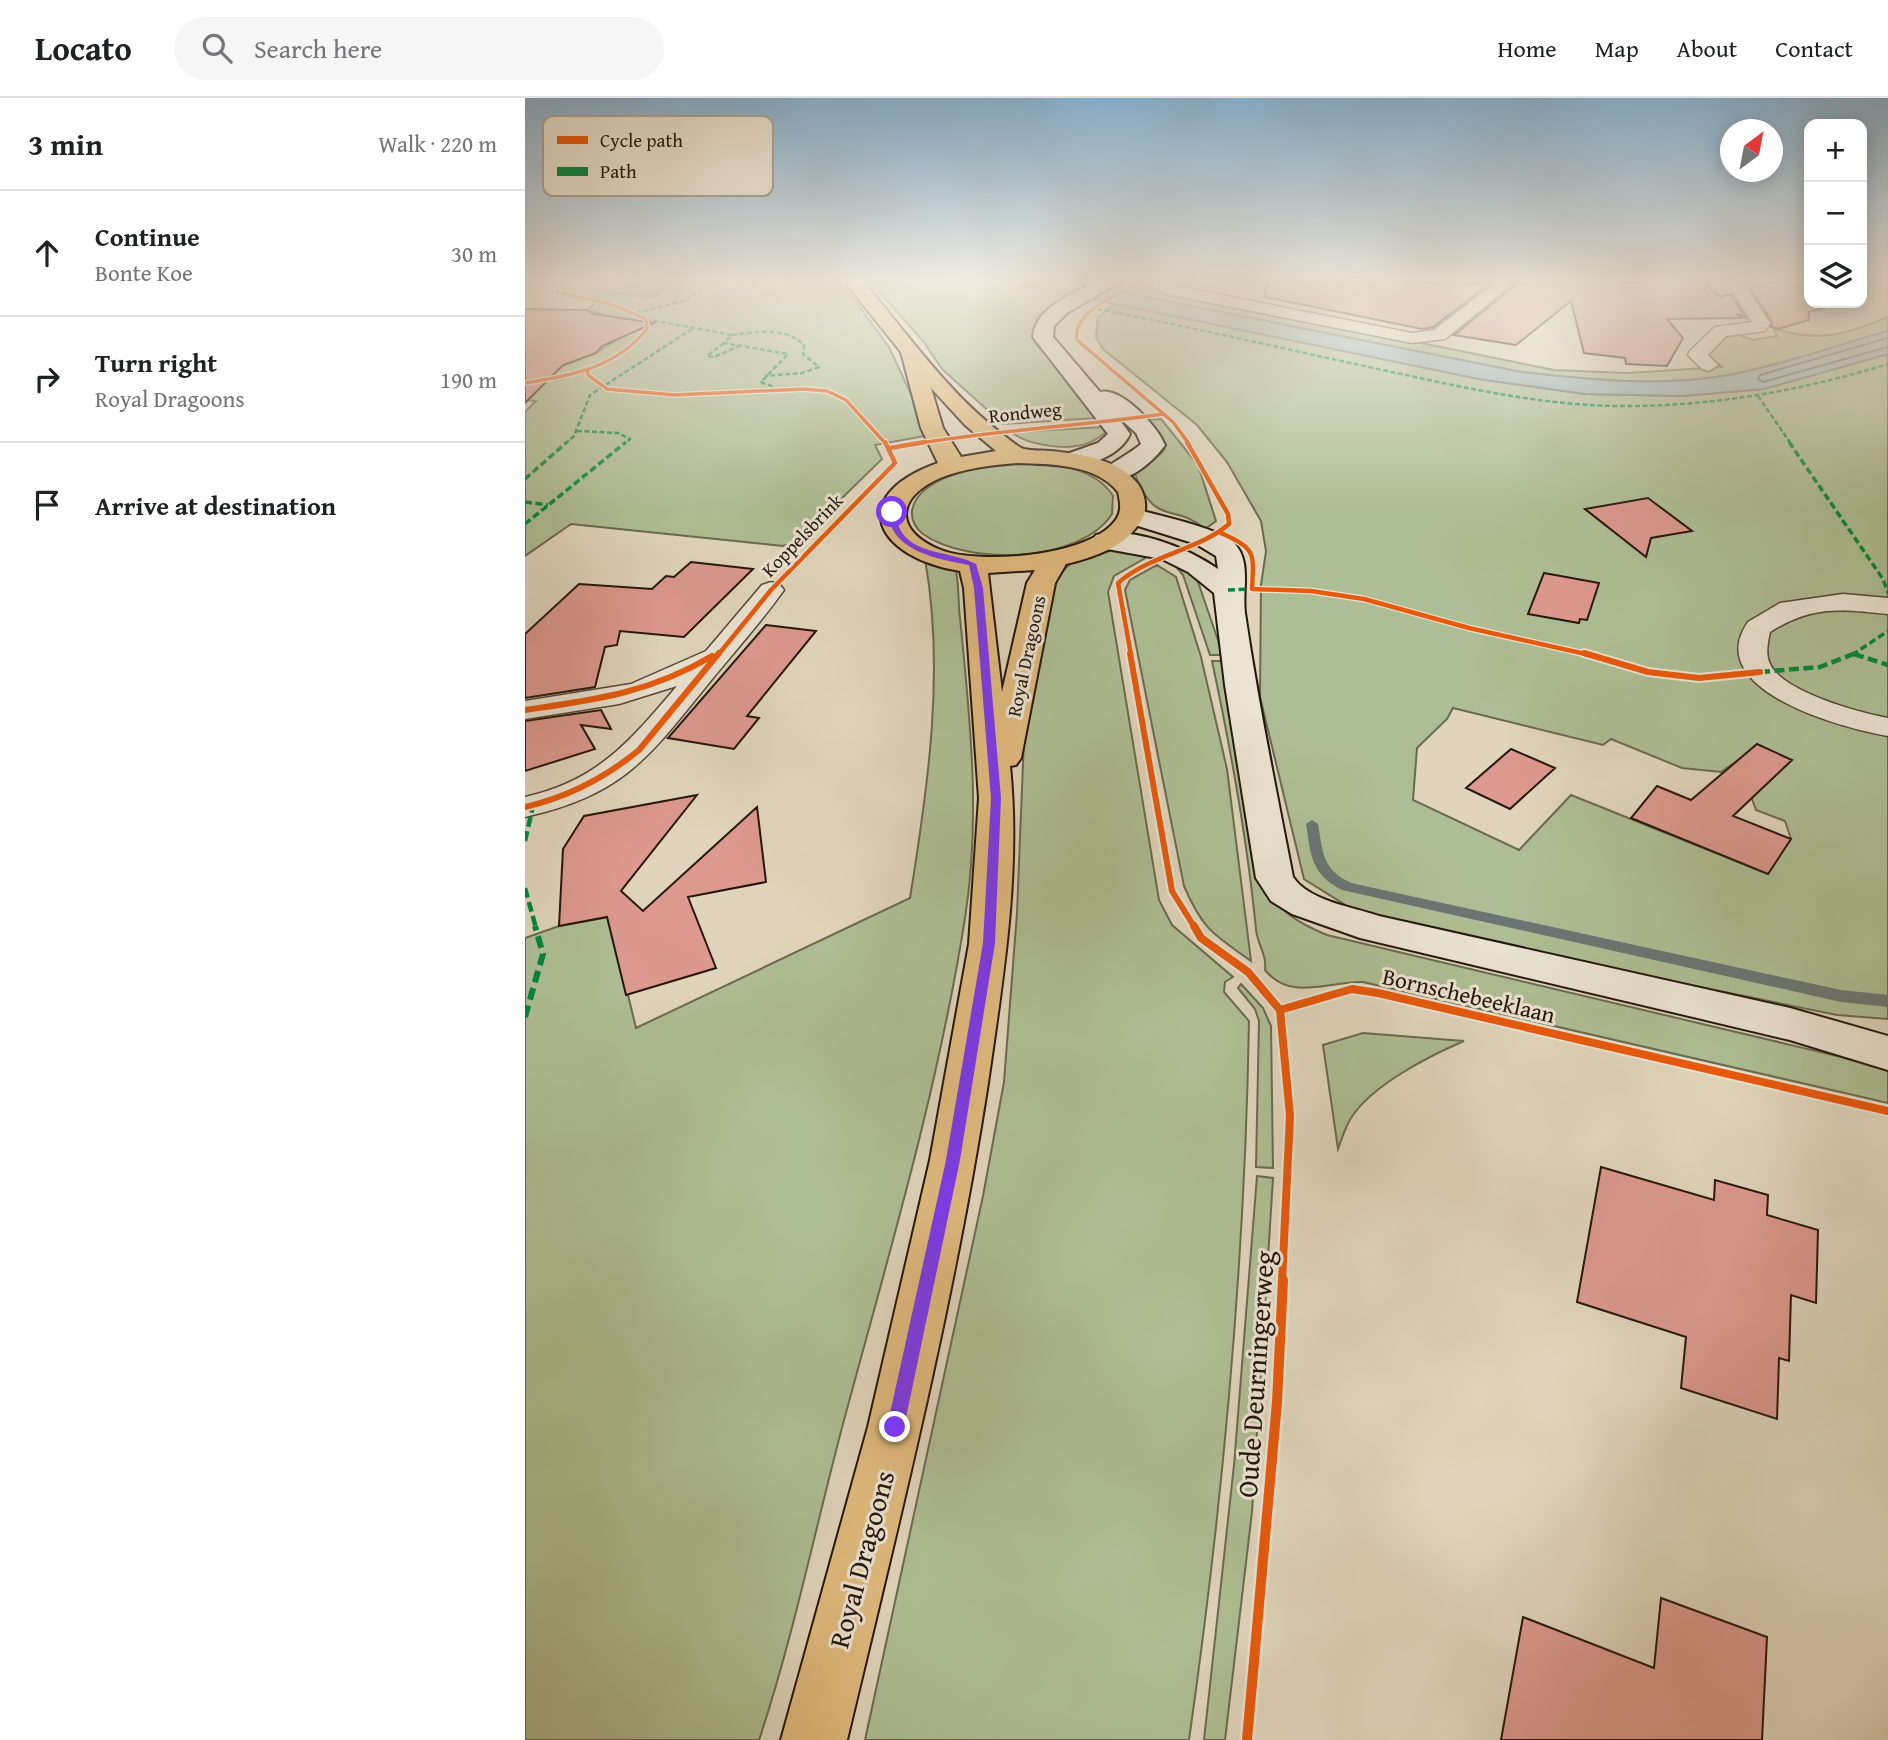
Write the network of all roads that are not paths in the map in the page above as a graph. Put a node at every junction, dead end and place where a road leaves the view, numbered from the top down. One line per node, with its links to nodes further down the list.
1 (910, 357): 9 (main road)
2 (916, 357): 7 (main road)
3 (1060, 357): 6 (street)
4 (1699, 357): 5 (street)
5 (1709, 365)
6 (1080, 380): 8 (street); 10 (street)
7 (1018, 456): 8 (main road); 9 (main road)
8 (1072, 460): 10 (main road)
9 (951, 467): 14 (main road)
10 (1112, 474): 11 (main road)
11 (1131, 516): 12 (main road); 16 (street, Bornschebeeklaan)
12 (1105, 541): 13 (main road); 16 (street)
13 (1055, 559): 14 (main road); 23 (main road, Royal Dragoons)
14 (972, 564): 23 (main road, Royal Dragoons)
15 (771, 590): 18 (street, Koppelsbrink)
16 (1228, 590): 25 (street, Bornschebeeklaan)
17 (1888, 606): 22 (street)
18 (727, 646): 19 (street, Koppelsbrink); 21 (street, Koppelsbrink)
19 (632, 694): 20 (street, Koppelsbrink); 21 (street, Koppelsbrink)
20 (525, 710)
21 (668, 718): 24 (street, Koppelsbrink)
22 (1887, 728)
23 (996, 798): 28 (main road, Royal Dragoons)
24 (525, 807)
25 (1790, 1024): 26 (street, Bornschebeeklaan); 27 (street, Bornschebeeklaan)
26 (1888, 1032)
27 (1888, 1053)
28 (814, 1740)

